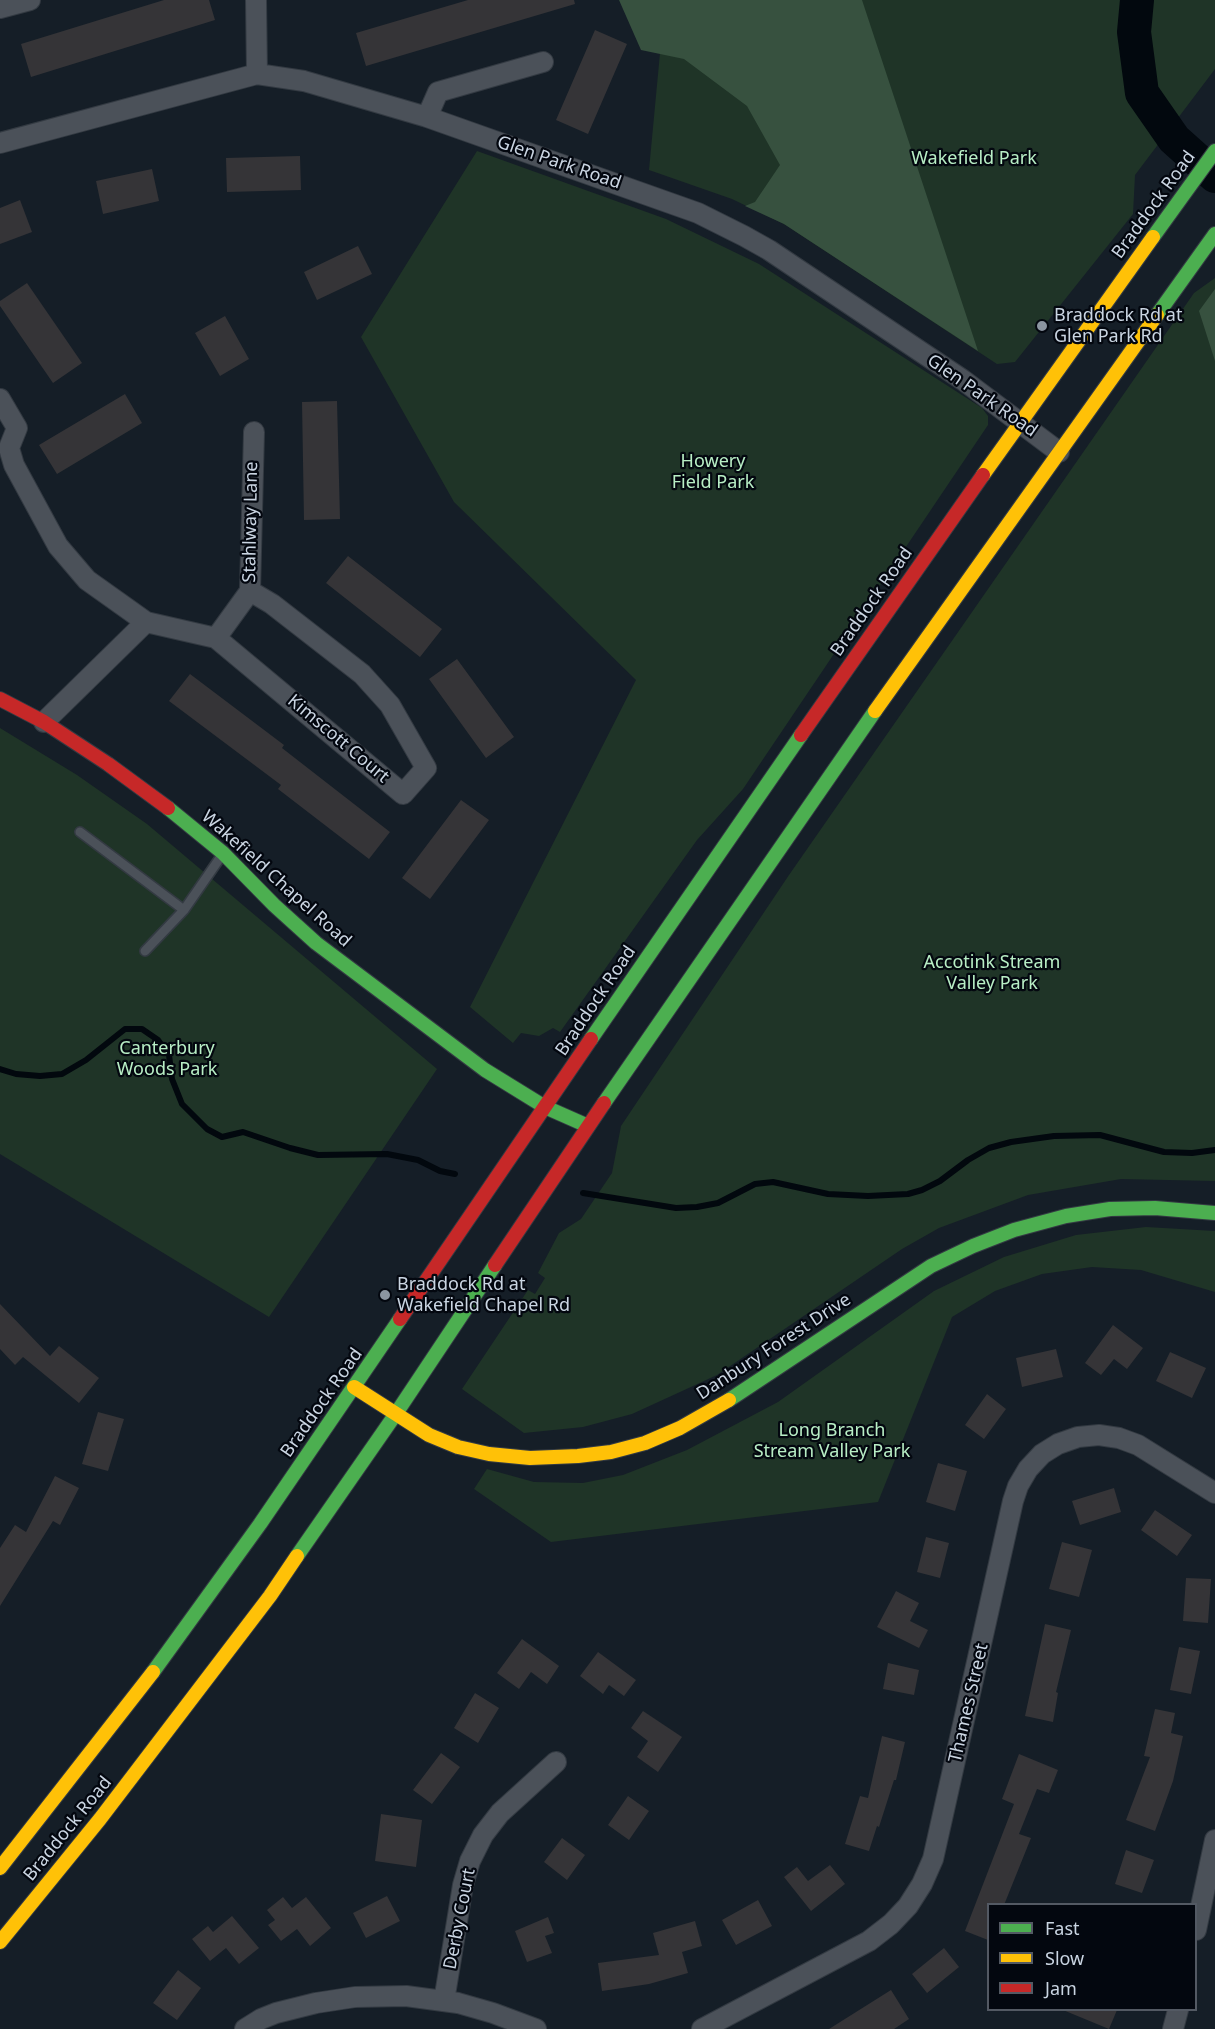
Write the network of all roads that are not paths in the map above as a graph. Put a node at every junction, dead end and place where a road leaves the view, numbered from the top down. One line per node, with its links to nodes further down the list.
1 (30, 0): 3 (street)
2 (256, 0): 5 (street)
3 (0, 8)
4 (543, 62): 6 (street)
5 (257, 74): 6 (street, Glen Park Road); 7 (street, Glen Park Road)
6 (427, 117): 11 (street, Glen Park Road)
7 (0, 143)
8 (1215, 151): 11 (main road, Braddock Road)
9 (1211, 239): 13 (main road, Braddock Road)
10 (0, 399): 15 (street)
11 (1020, 422): 13 (street, Glen Park Road); 23 (main road, Braddock Road)
12 (254, 432): 14 (street, Stahlway Lane)
13 (1059, 452): 24 (main road, Braddock Road)
14 (249, 591): 16 (street, Stahlway Lane); 16 (street, Kimscott Court)
15 (146, 622): 16 (street); 18 (street)
16 (216, 638)
17 (0, 699): 18 (main road, Wakefield Chapel Road)
18 (44, 722): 20 (main road, Wakefield Chapel Road)
19 (80, 832): 21 (lane)
20 (223, 854): 21 (lane); 23 (main road, Wakefield Chapel Road)
21 (184, 910): 22 (lane)
22 (145, 951)
23 (545, 1107): 24 (main road, Wakefield Chapel Road); 26 (main road, Braddock Road)
24 (588, 1126): 27 (main road, Braddock Road)
25 (1215, 1213): 27 (main road, Danbury Forest Drive)
26 (354, 1388): 27 (main road, Danbury Forest Drive); 31 (main road, Braddock Road)
27 (395, 1415): 33 (main road, Braddock Road)
28 (1215, 1493): 38 (street, Thames Street)
29 (556, 1762): 34 (street, Derby Court)
30 (1215, 1839): 32 (street)
31 (0, 1868)
32 (1197, 1925)
33 (0, 1942)
34 (444, 2001): 36 (street); 37 (street)
35 (1178, 2011): 39 (street)
36 (245, 2029)
37 (536, 2029)
38 (702, 2029)
39 (1173, 2029)

